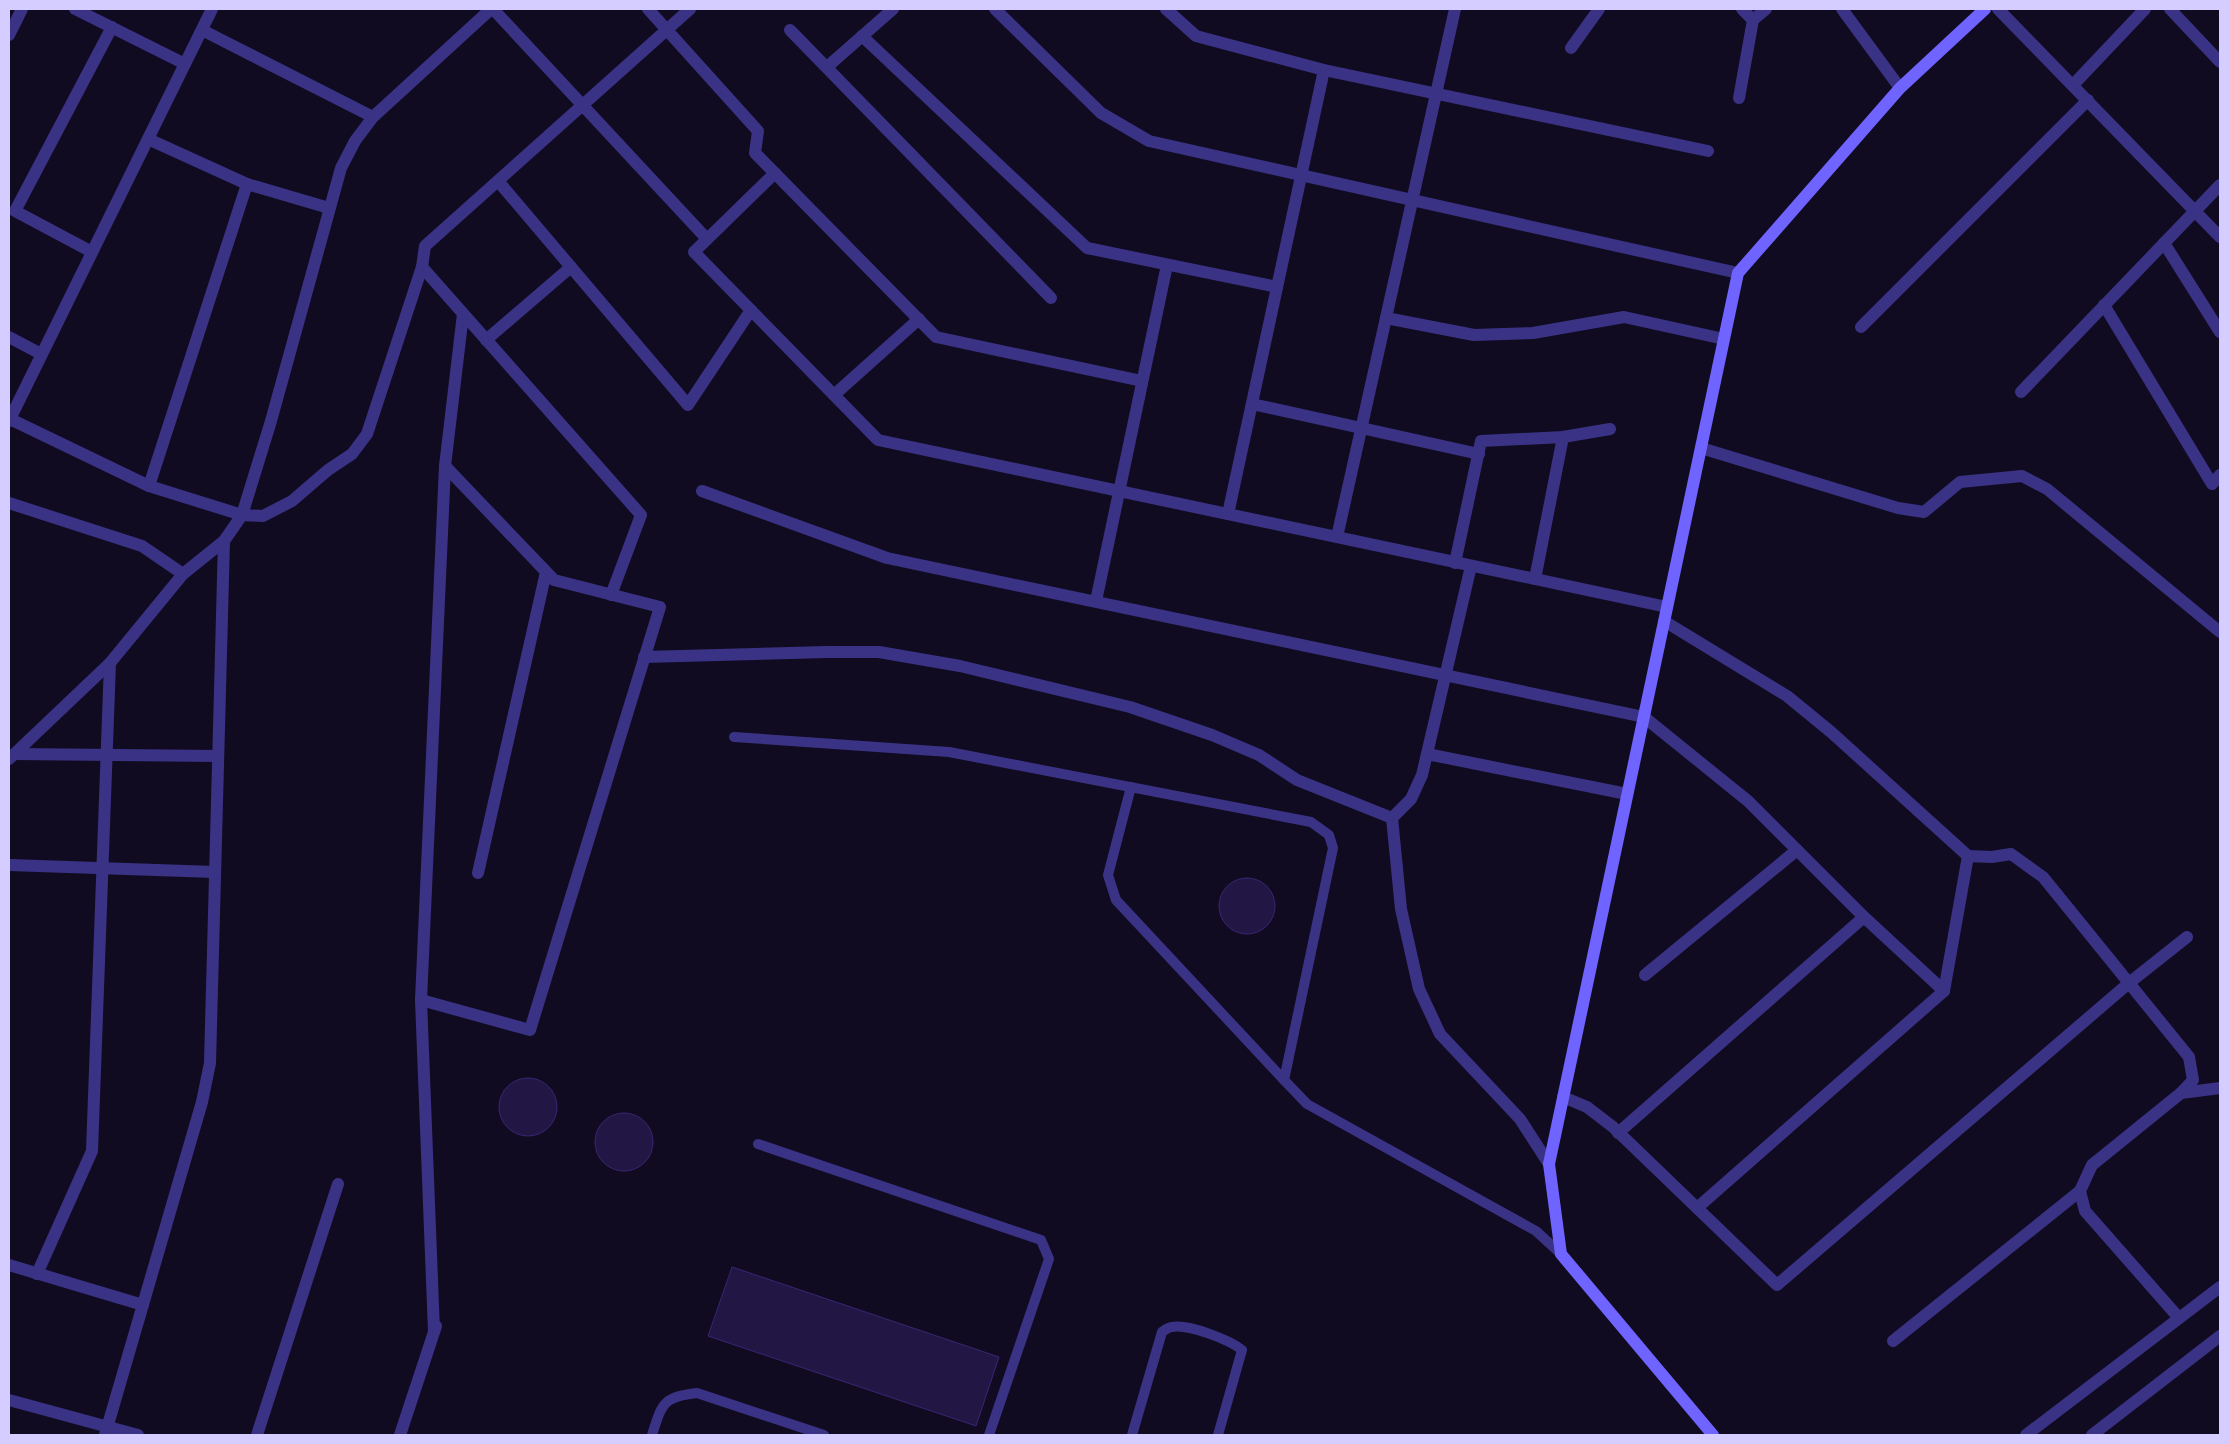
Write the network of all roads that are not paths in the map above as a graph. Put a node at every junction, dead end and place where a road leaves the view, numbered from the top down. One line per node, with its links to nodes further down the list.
1 (22, 9): 24 (street)
2 (75, 9): 20 (street)
3 (212, 9): 21 (street)
4 (492, 9): 36 (street); 37 (street)
5 (648, 9): 22 (street)
6 (690, 9): 22 (street)
7 (893, 9): 25 (street)
8 (995, 9): 41 (street)
9 (1166, 9): 30 (street)
10 (1454, 9): 33 (street)
11 (1600, 9): 26 (street)
12 (1742, 9): 19 (street)
13 (1766, 9): 19 (street)
14 (1842, 9): 32 (street)
15 (1985, 9): 32 (street)
16 (1998, 9): 31 (street)
17 (2145, 9): 31 (street)
18 (2170, 9): 27 (street)
19 (1753, 20): 34 (street)
20 (112, 27): 28 (street); 51 (street)
21 (202, 30): 28 (street); 37 (street)
22 (666, 30): 36 (street); 40 (street)
23 (790, 30): 29 (street)
24 (9, 36)
25 (862, 36): 29 (street); 52 (street)
26 (1571, 48)
27 (2220, 61)
28 (185, 64): 38 (street)
29 (827, 67): 57 (street)
30 (1324, 70): 33 (street); 41 (street)
31 (2073, 85): 35 (street)
32 (1900, 88): 55 (street)
33 (1436, 93): 39 (street); 45 (street)
34 (1739, 98)
35 (2088, 100): 47 (street); 63 (street)
36 (582, 105): 42 (street); 49 (street)
37 (373, 117): 46 (street)
38 (148, 139): 43 (street); 51 (street)
39 (1708, 150)
40 (776, 173): 49 (street); 62 (street)
41 (1301, 175): 45 (street); 56 (street)
42 (498, 180): 53 (street); 54 (street)
43 (247, 184): 46 (street); 81 (street)
44 (2220, 185): 47 (street)
45 (1412, 200): 55 (street); 61 (street)
46 (329, 208): 86 (street)
47 (2195, 211): 48 (street); 50 (street)
48 (2220, 237)
49 (707, 240): 59 (street)
50 (2164, 243): 58 (street); 64 (street)
51 (92, 252): 68 (street)
52 (1166, 264): 56 (street); 69 (street)
53 (571, 267): 59 (street); 67 (street)
54 (422, 268): 60 (street); 86 (street)
55 (1738, 273): 66 (street)
56 (1277, 287): 72 (street)
57 (1052, 298)
58 (2104, 305): 70 (street); 80 (street)
59 (751, 310): 71 (street)
60 (463, 314): 67 (street); 79 (street)
61 (1386, 318): 66 (street); 74 (street)
62 (919, 319): 69 (street); 71 (street)
63 (1861, 327)
64 (2220, 332)
65 (9, 337): 68 (street)
66 (1724, 339): 77 (street)
67 (486, 340): 94 (street)
68 (42, 354): 73 (street)
69 (1142, 381): 82 (street)
70 (2021, 392)
71 (834, 395): 82 (street)
72 (1252, 404): 74 (street); 85 (street)
73 (9, 420): 81 (street)
74 (1361, 428): 78 (street); 87 (street)
75 (1610, 428): 76 (street)
76 (1563, 437): 78 (street); 93 (street)
77 (1701, 448): 96 (street); 98 (street)
78 (1479, 454): 89 (street)
79 (445, 466): 91 (street); 122 (street)
80 (2220, 476)
81 (149, 486): 86 (street)
82 (1119, 491): 85 (street); 95 (street)
83 (702, 492): 95 (street)
84 (9, 503): 92 (street)
85 (1228, 514): 87 (street)
86 (242, 516): 88 (street)
87 (1337, 537): 89 (street)
88 (224, 540): 92 (street); 106 (street)
89 (1455, 563): 90 (street)
90 (1471, 566): 93 (street); 101 (street)
91 (546, 572): 94 (street); 116 (street)
92 (184, 574): 100 (street)
93 (1534, 579): 96 (street)
94 (611, 595): 99 (street)
95 (1096, 602): 101 (street)
96 (1667, 607): 97 (street)
97 (1664, 621): 102 (street); 112 (street)
98 (2220, 632)
99 (644, 658): 110 (street); 122 (street)
100 (110, 663): 105 (street); 107 (street)
101 (1445, 675): 102 (street); 104 (street)
102 (1644, 717): 109 (street); 111 (street)
103 (734, 738): 108 (lane)
104 (1427, 754): 109 (street); 110 (street)
105 (107, 755): 106 (street); 107 (street); 114 (street)
106 (218, 756): 115 (street)
107 (12, 757)
108 (1131, 787): 123 (lane); 123 (lane)
109 (1628, 794): 126 (street)
110 (1392, 818): 129 (street)
111 (1797, 850): 117 (street); 119 (street)
112 (1968, 856): 120 (street); 121 (street)
113 (9, 865): 114 (street)
114 (103, 868): 115 (street); 135 (street)
115 (215, 872): 137 (street)
116 (478, 873)
117 (1864, 917): 121 (street); 127 (street)
118 (2187, 937): 120 (street)
119 (1645, 975)
120 (2129, 983): 125 (street); 132 (street)
121 (1944, 991): 132 (street)
122 (421, 1000): 145 (street)
123 (1284, 1080): 133 (lane)
124 (2220, 1088): 125 (street)
125 (2181, 1093): 131 (street)
126 (1563, 1097): 127 (street); 129 (street)
127 (1618, 1133): 132 (street)
128 (758, 1144): 148 (lane)
129 (1549, 1164): 133 (street)
130 (338, 1184): 144 (street)
131 (2080, 1191): 138 (street); 140 (street)
132 (1697, 1208)
133 (1561, 1254): 151 (street)
134 (9, 1268): 135 (street)
135 (37, 1274): 137 (street)
136 (2219, 1290): 138 (street)
137 (143, 1305): 142 (street)
138 (2179, 1318): 152 (street)
139 (2220, 1336): 153 (street)
140 (1892, 1341)
141 (9, 1400): 142 (street)
142 (106, 1431): 143 (street)
143 (138, 1435)
144 (257, 1435)
145 (400, 1435)
146 (652, 1435): 147 (lane)
147 (824, 1435)
148 (989, 1435)
149 (1132, 1435): 150 (lane)
150 (1218, 1435)
151 (1713, 1435)
152 (2026, 1435)
153 (2092, 1435)

